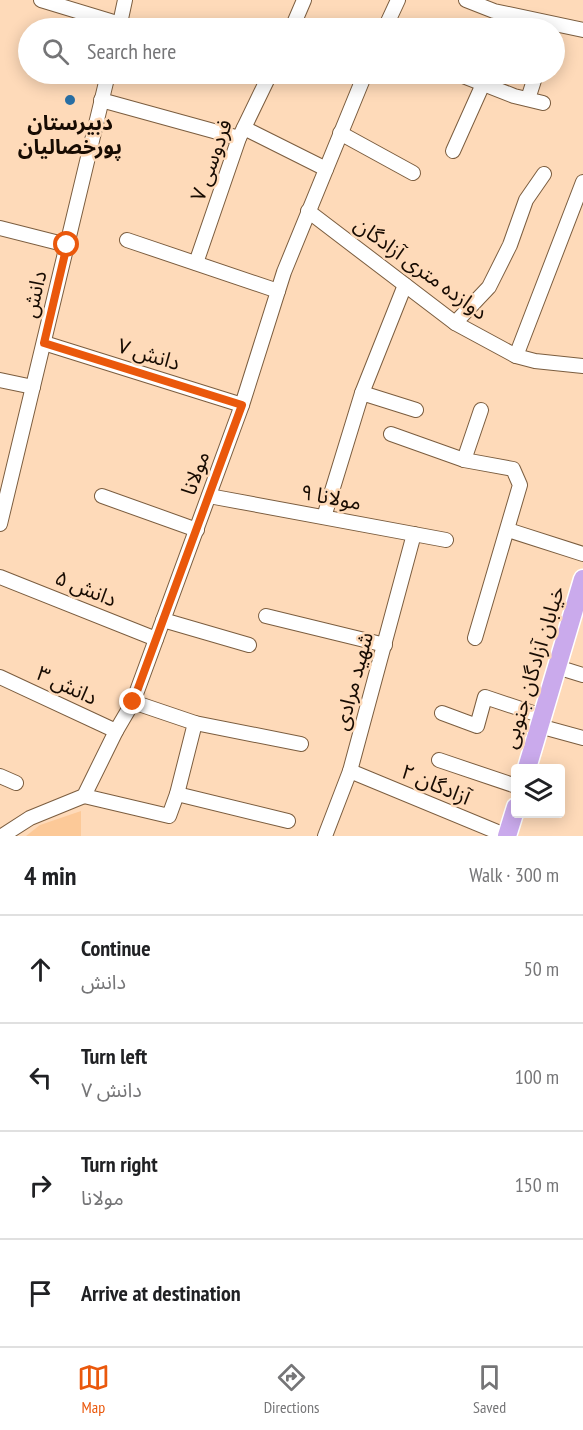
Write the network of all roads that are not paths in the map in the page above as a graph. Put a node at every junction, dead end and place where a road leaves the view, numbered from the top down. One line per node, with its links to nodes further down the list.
1 (40, 0): 6 (street)
2 (125, 0): 7 (street)
3 (304, 0): 8 (street)
4 (398, 0): 9 (street)
5 (466, 0): 10 (street)
6 (95, 18)
7 (121, 18)
8 (296, 18)
9 (390, 18)
10 (523, 18)
11 (565, 27): 12 (street)
12 (583, 30)
13 (106, 84): 18 (street, دانش)
14 (265, 84): 21 (street, فردوسی ۷)
15 (361, 84): 22 (street, مولانا)
16 (483, 84): 19 (street); 23 (street)
17 (533, 84): 19 (street)
18 (102, 99): 21 (street); 31 (street, دانش)
19 (528, 99): 20 (street)
20 (543, 103)
21 (242, 133): 24 (street); 32 (street, فردوسی ۷)
22 (340, 133): 24 (street, مولانا); 25 (street)
23 (453, 151)
24 (326, 169): 28 (street, مولانا)
25 (414, 173)
26 (544, 174): 35 (street)
27 (583, 182): 37 (street)
28 (308, 211): 33 (street, دوازده متری آزادگان); 34 (street, مولانا)
29 (0, 228): 31 (street)
30 (127, 240): 32 (street)
31 (67, 245): 36 (street, دانش)
32 (196, 263): 34 (street)
33 (405, 285): 35 (street, دوازده متری آزادگان); 41 (street)
34 (278, 291): 42 (street, مولانا)
35 (455, 323): 37 (street, دوازده متری آزادگان)
36 (44, 343): 40 (street, دانش); 42 (street, دانش ۷)
37 (516, 356): 38 (street, دوازده متری آزادگان)
38 (583, 366)
39 (0, 380): 40 (street)
40 (33, 387): 50 (street, دانش)
41 (362, 393): 43 (street); 49 (street)
42 (242, 405): 48 (street, مولانا)
43 (416, 410)
44 (481, 410): 46 (street)
45 (391, 434): 46 (street)
46 (464, 460): 52 (street)
47 (102, 496): 51 (street)
48 (209, 496): 49 (street, مولانا ۹); 51 (street, مولانا)
49 (324, 517): 53 (street, مولانا ۹)
50 (0, 524)
51 (197, 530): 59 (street, مولانا)
52 (508, 530): 55 (street); 60 (street)
53 (414, 534): 54 (street, مولانا ۹); 63 (street, شهید مرادی)
54 (446, 540)
55 (583, 554)
56 (0, 577): 61 (street, دانش ۵)
57 (583, 579): 64 (main road, خیابان آزادگان جنوبی)
58 (266, 616): 63 (street)
59 (163, 620): 61 (street, مولانا); 62 (street)
60 (475, 638)
61 (156, 639): 67 (street, مولانا)
62 (249, 645)
63 (385, 645): 76 (street, شهید مرادی)
64 (557, 667): 65 (street); 69 (main road, خیابان آزادگان جنوبی)
65 (583, 675)
66 (0, 677): 71 (street, دانش ۳)
67 (133, 702): 70 (street); 71 (street, مولانا)
68 (442, 713): 69 (street)
69 (541, 721): 72 (street); 75 (main road, خیابان آزادگان جنوبی)
70 (195, 723): 73 (street); 80 (street)
71 (116, 731): 81 (street, مولانا)
72 (583, 738)
73 (302, 744)
74 (439, 760): 79 (street)
75 (528, 764)
76 (350, 771): 85 (street, شهید مرادی); 86 (street, آزادگان ۲)
77 (0, 776): 78 (street)
78 (16, 783)
79 (511, 784)
80 (177, 794): 81 (street); 83 (street)
81 (84, 796): 84 (street)
82 (513, 818): 86 (main road)
83 (288, 821)
84 (2, 836)
85 (325, 836)
86 (507, 836)

